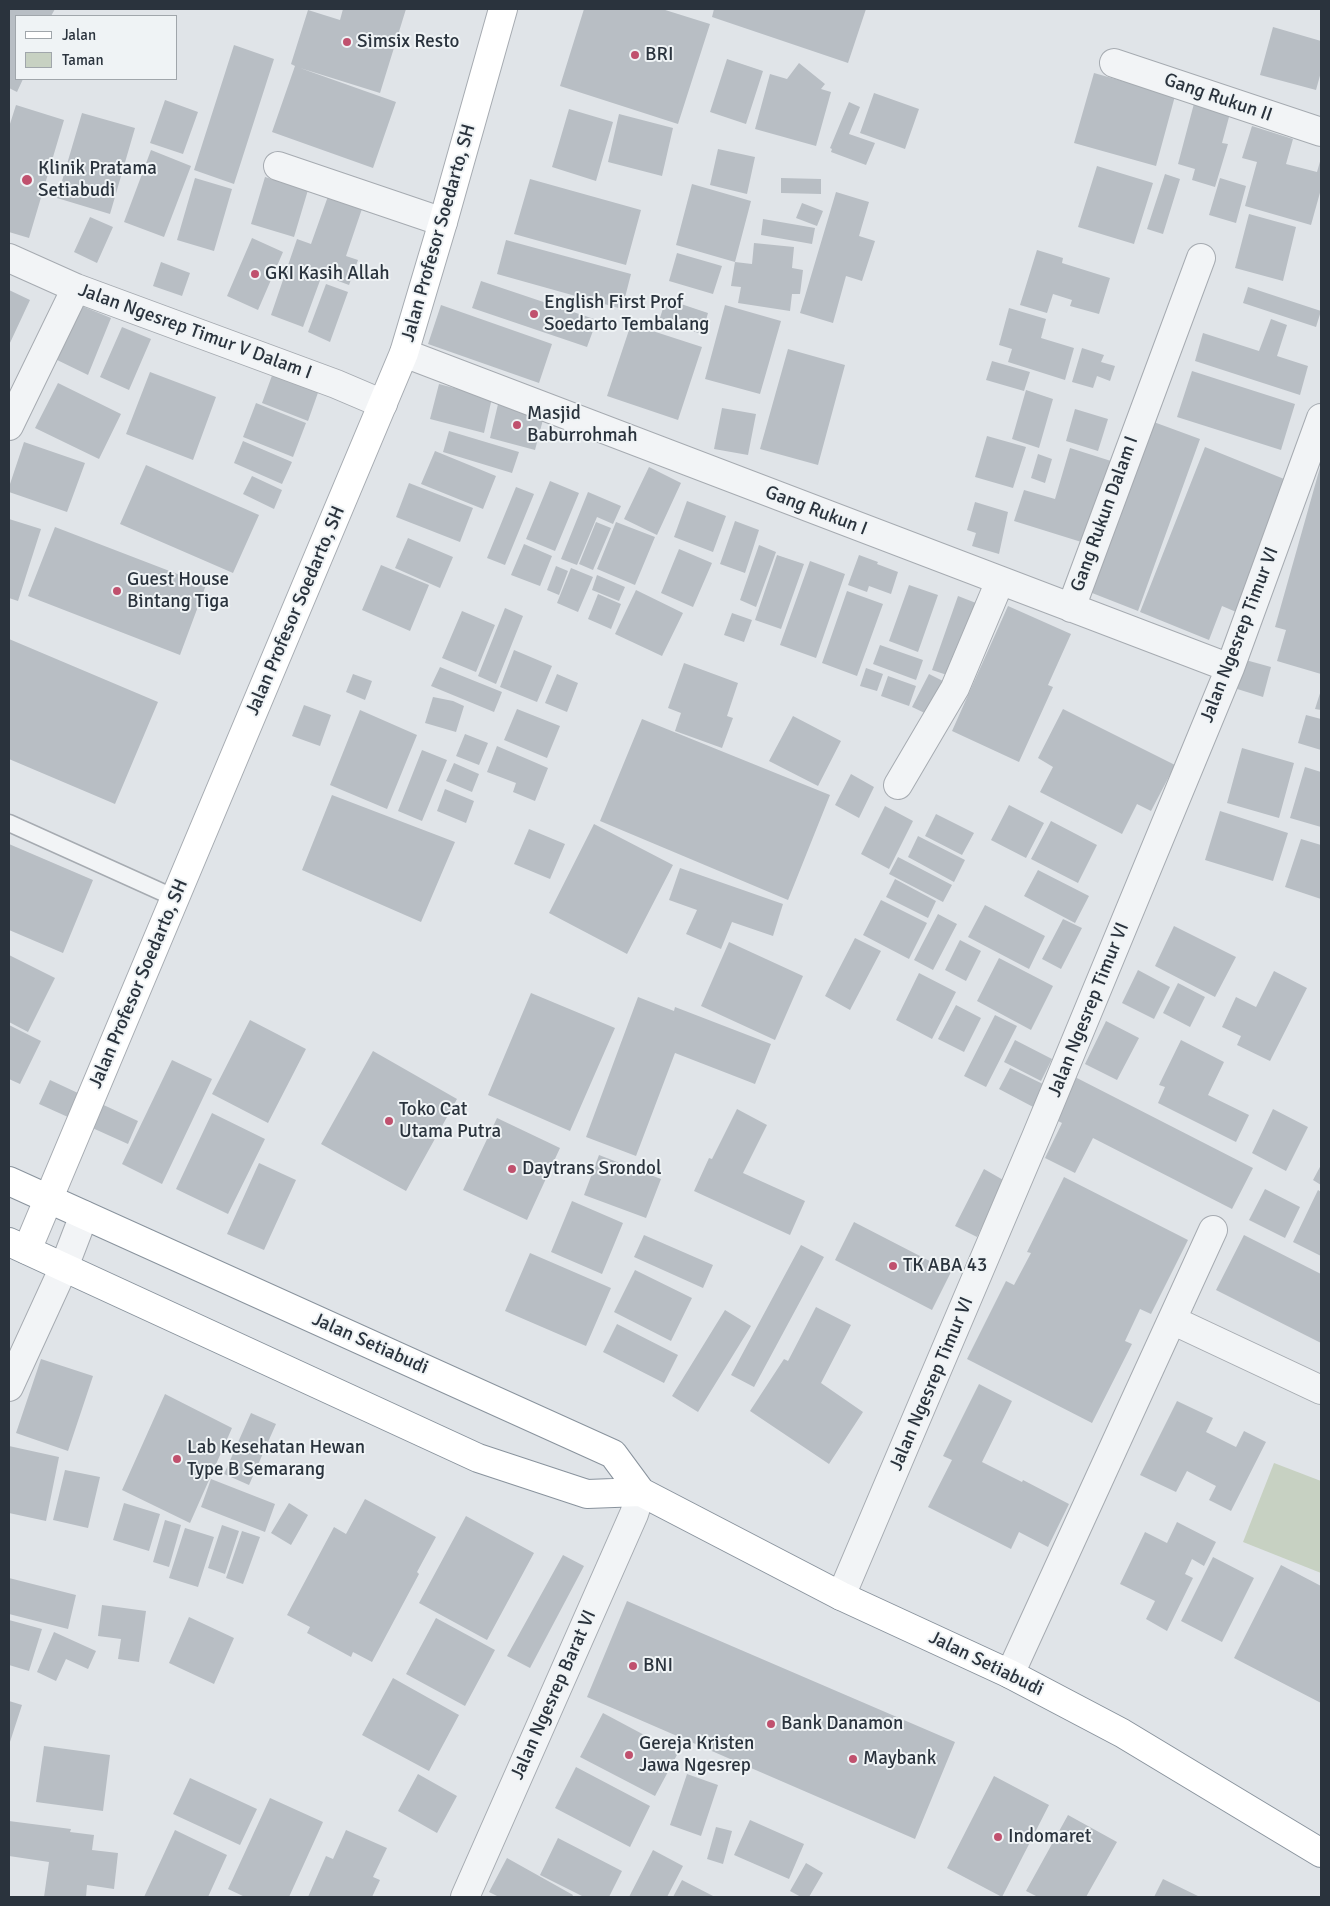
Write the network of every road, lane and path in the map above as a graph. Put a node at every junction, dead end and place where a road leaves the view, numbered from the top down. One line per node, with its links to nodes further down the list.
1 (503, 9): 5 (main road, Jalan Profesor Soedarto, SH)
2 (1114, 63): 3 (street, Gang Rukun II)
3 (1321, 132)
4 (278, 166): 5 (street)
5 (443, 222): 9 (main road, Jalan Profesor Soedarto, SH)
6 (9, 258): 8 (street, Jalan Ngesrep Timur V Dalam I)
7 (1201, 258): 14 (street, Gang Rukun Dalam I)
8 (76, 288): 10 (street, Jalan Ngesrep Timur V Dalam I); 12 (street)
9 (404, 353): 10 (main road, Jalan Profesor Soedarto, SH); 13 (street, Gang Rukun I)
10 (383, 404): 18 (main road, Jalan Profesor Soedarto, SH)
11 (1321, 418): 15 (street, Jalan Ngesrep Timur VI)
12 (9, 426)
13 (1000, 581): 14 (street, Gang Rukun I); 16 (street)
14 (1070, 608): 15 (street, Gang Rukun I)
15 (1230, 668): 29 (street, Jalan Ngesrep Timur VI)
16 (898, 785)
17 (9, 823): 18 (lane)
18 (175, 898): 20 (main road, Jalan Profesor Soedarto, SH)
19 (9, 1181): 20 (main road, Jalan Setiabudi)
20 (49, 1199): 21 (main road, Jalan Setiabudi); 23 (main road, Jalan Setiabudi)
21 (84, 1215): 24 (street); 28 (main road, Jalan Setiabudi)
22 (1213, 1230): 25 (street)
23 (18, 1246): 24 (main road, Jalan Setiabudi)
24 (64, 1267): 26 (street); 28 (main road, Jalan Setiabudi)
25 (1172, 1320): 27 (street); 30 (street)
26 (9, 1387)
27 (1321, 1390)
28 (641, 1492): 29 (main road, Jalan Setiabudi); 32 (street, Jalan Ngesrep Barat VI)
29 (842, 1596): 30 (main road, Jalan Setiabudi)
30 (1010, 1674): 31 (main road, Jalan Setiabudi)
31 (1321, 1853)
32 (464, 1897)

